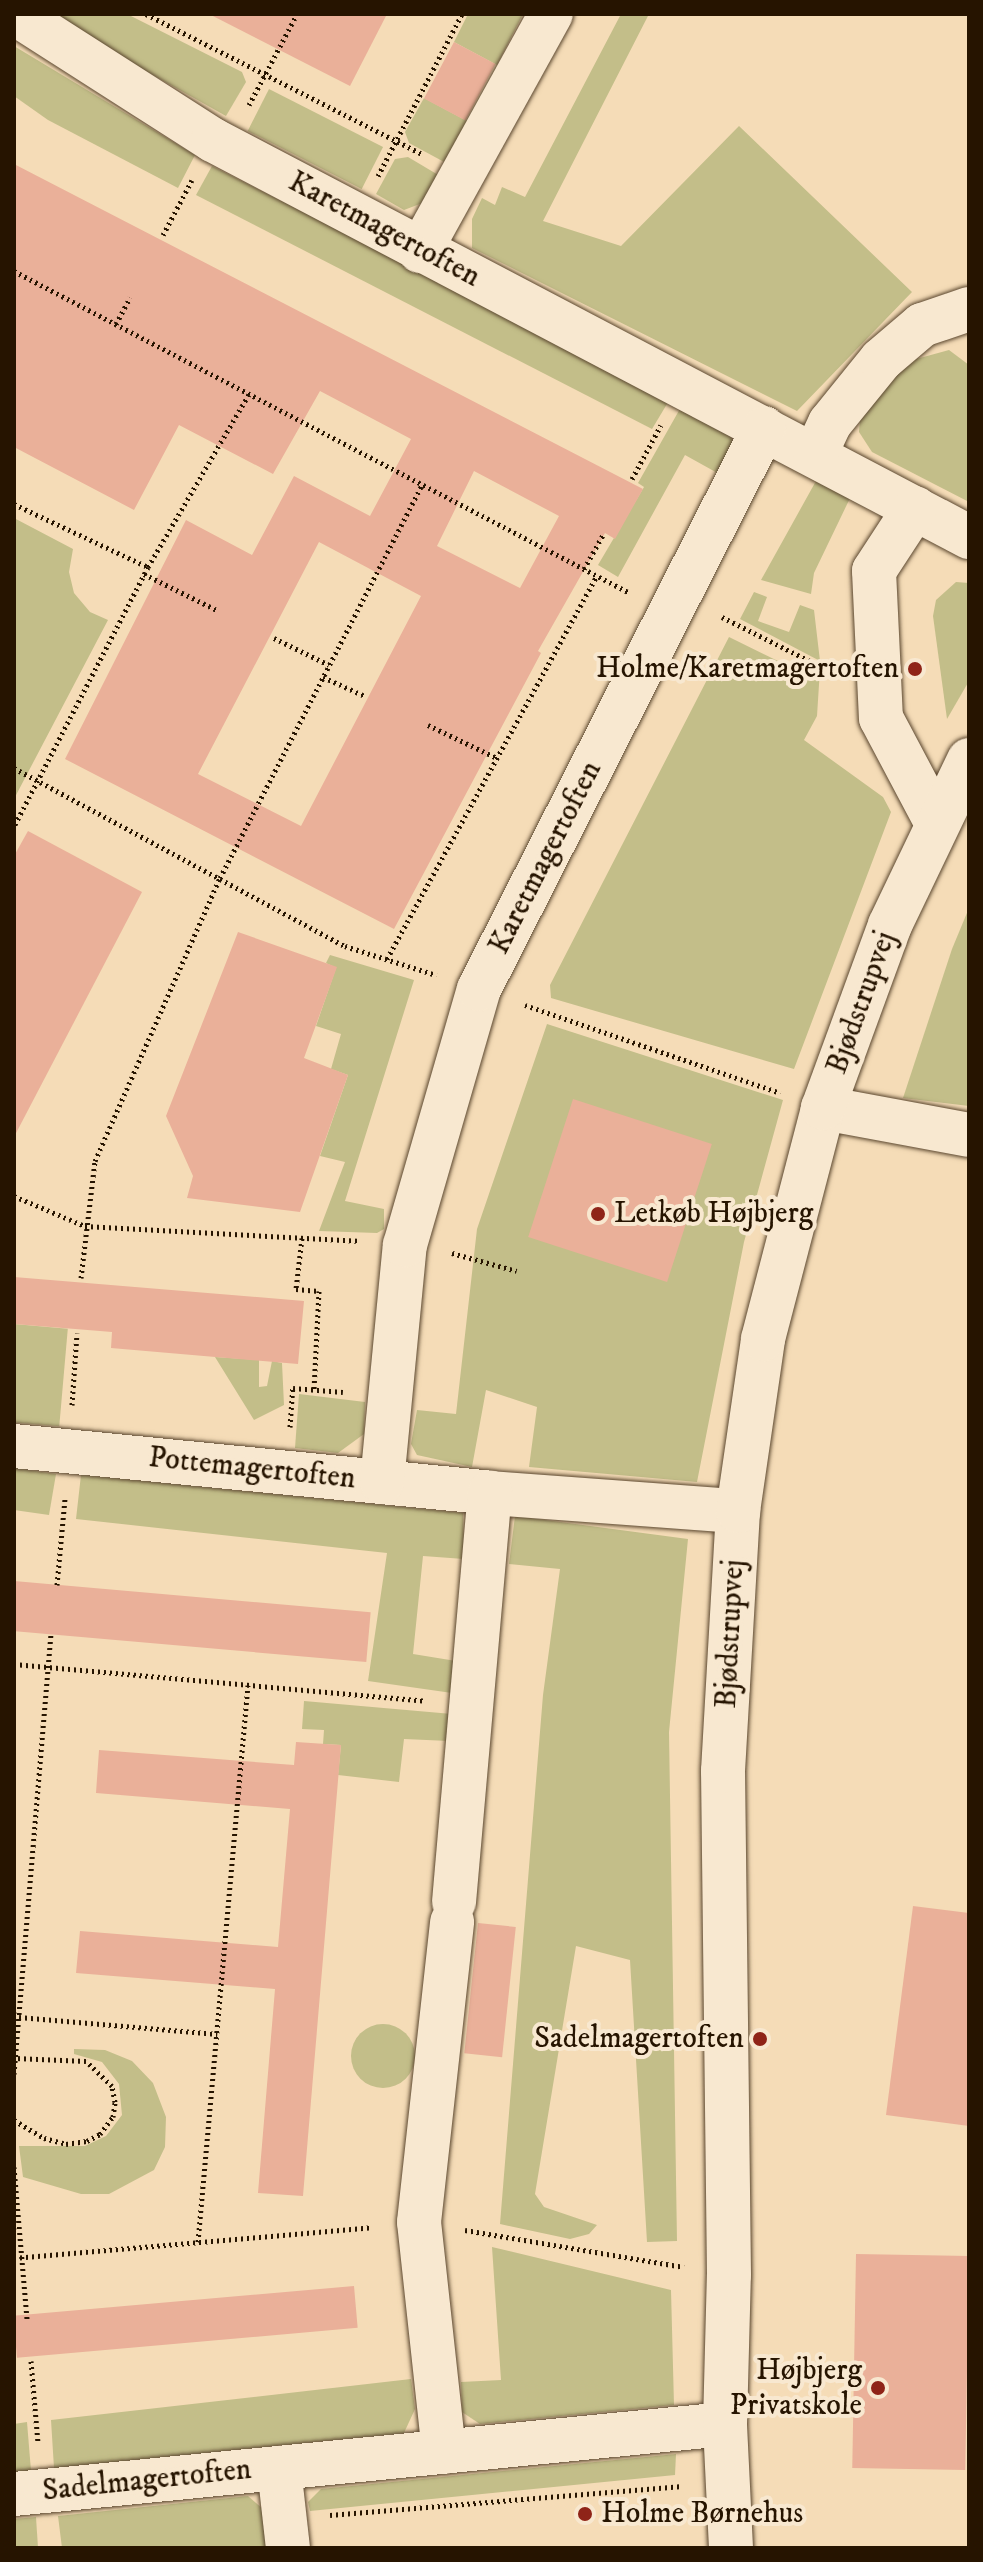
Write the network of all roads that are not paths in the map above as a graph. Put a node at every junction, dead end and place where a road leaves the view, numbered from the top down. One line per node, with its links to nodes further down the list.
1 (16, 14): 3 (street, Karetmagertoften)
2 (551, 14): 3 (street)
3 (420, 251): 5 (street, Karetmagertoften)
4 (969, 309): 6 (street)
5 (764, 428): 6 (street, Karetmagertoften); 14 (street, Karetmagertoften)
6 (815, 455): 7 (street, Karetmagertoften)
7 (915, 508): 8 (street, Karetmagertoften); 10 (street)
8 (969, 537)
9 (969, 760): 10 (street, Bjødstrupvej)
10 (936, 822): 11 (street, Bjødstrupvej)
11 (823, 1108): 12 (street); 16 (street, Bjødstrupvej)
12 (969, 1135)
13 (14, 1446): 14 (street, Pottemagertoften)
14 (382, 1482): 15 (street, Pottemagertoften)
15 (490, 1493): 16 (street, Pottemagertoften); 18 (street)
16 (738, 1511): 17 (street, Bjødstrupvej)
17 (725, 2424): 18 (street, Sadelmagertoften); 22 (street, Bjødstrupvej)
18 (444, 2452): 19 (street, Sadelmagertoften)
19 (279, 2468): 20 (street, Sadelmagertoften); 21 (street, Sadelmagertoften)
20 (14, 2494)
21 (288, 2548)
22 (731, 2548)

